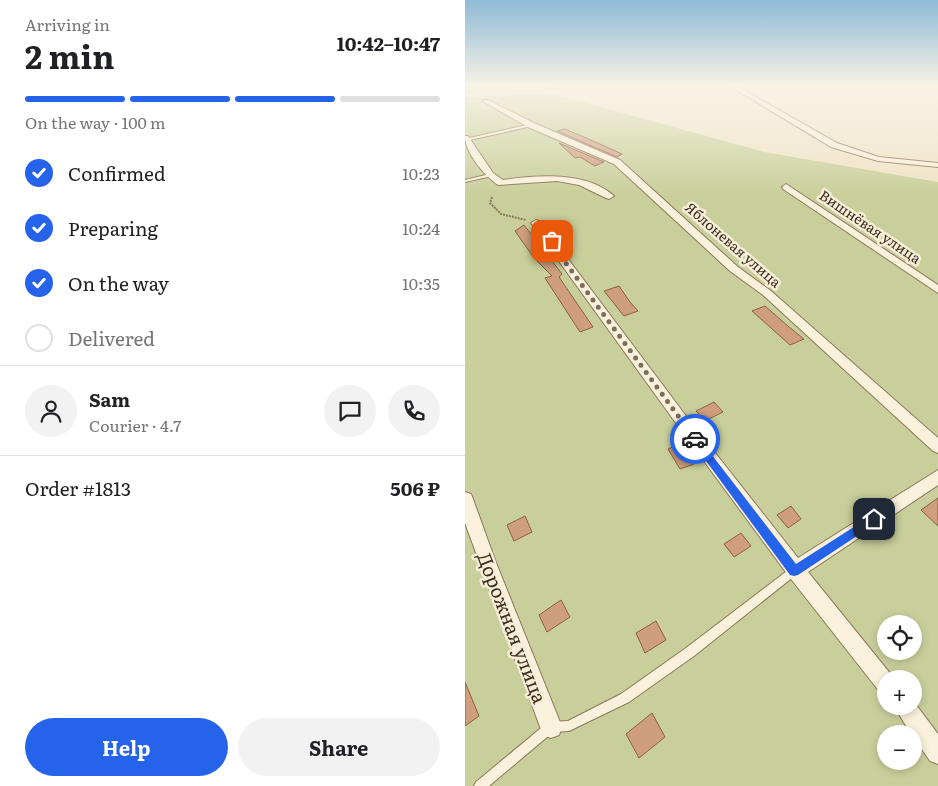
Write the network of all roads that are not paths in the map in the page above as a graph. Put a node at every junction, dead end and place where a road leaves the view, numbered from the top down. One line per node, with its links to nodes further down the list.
1 (525, 122): 3 (street, Яблоневая улица)
2 (794, 122): 5 (street)
3 (531, 125): 4 (lane); 12 (street, Яблоневая улица)
4 (465, 139): 6 (street)
5 (938, 165)
6 (490, 175): 7 (lane); 9 (street)
7 (465, 181)
8 (786, 187): 11 (street, Вишнёвая улица)
9 (609, 196)
10 (536, 223): 15 (street)
11 (938, 290)
12 (938, 447)
13 (938, 478): 15 (street)
14 (465, 500): 18 (street, Дорожная улица)
15 (794, 571): 16 (street); 18 (lane)
16 (877, 673)
17 (911, 715): 19 (street)
18 (551, 727): 20 (lane)
19 (938, 753)
20 (480, 786)

